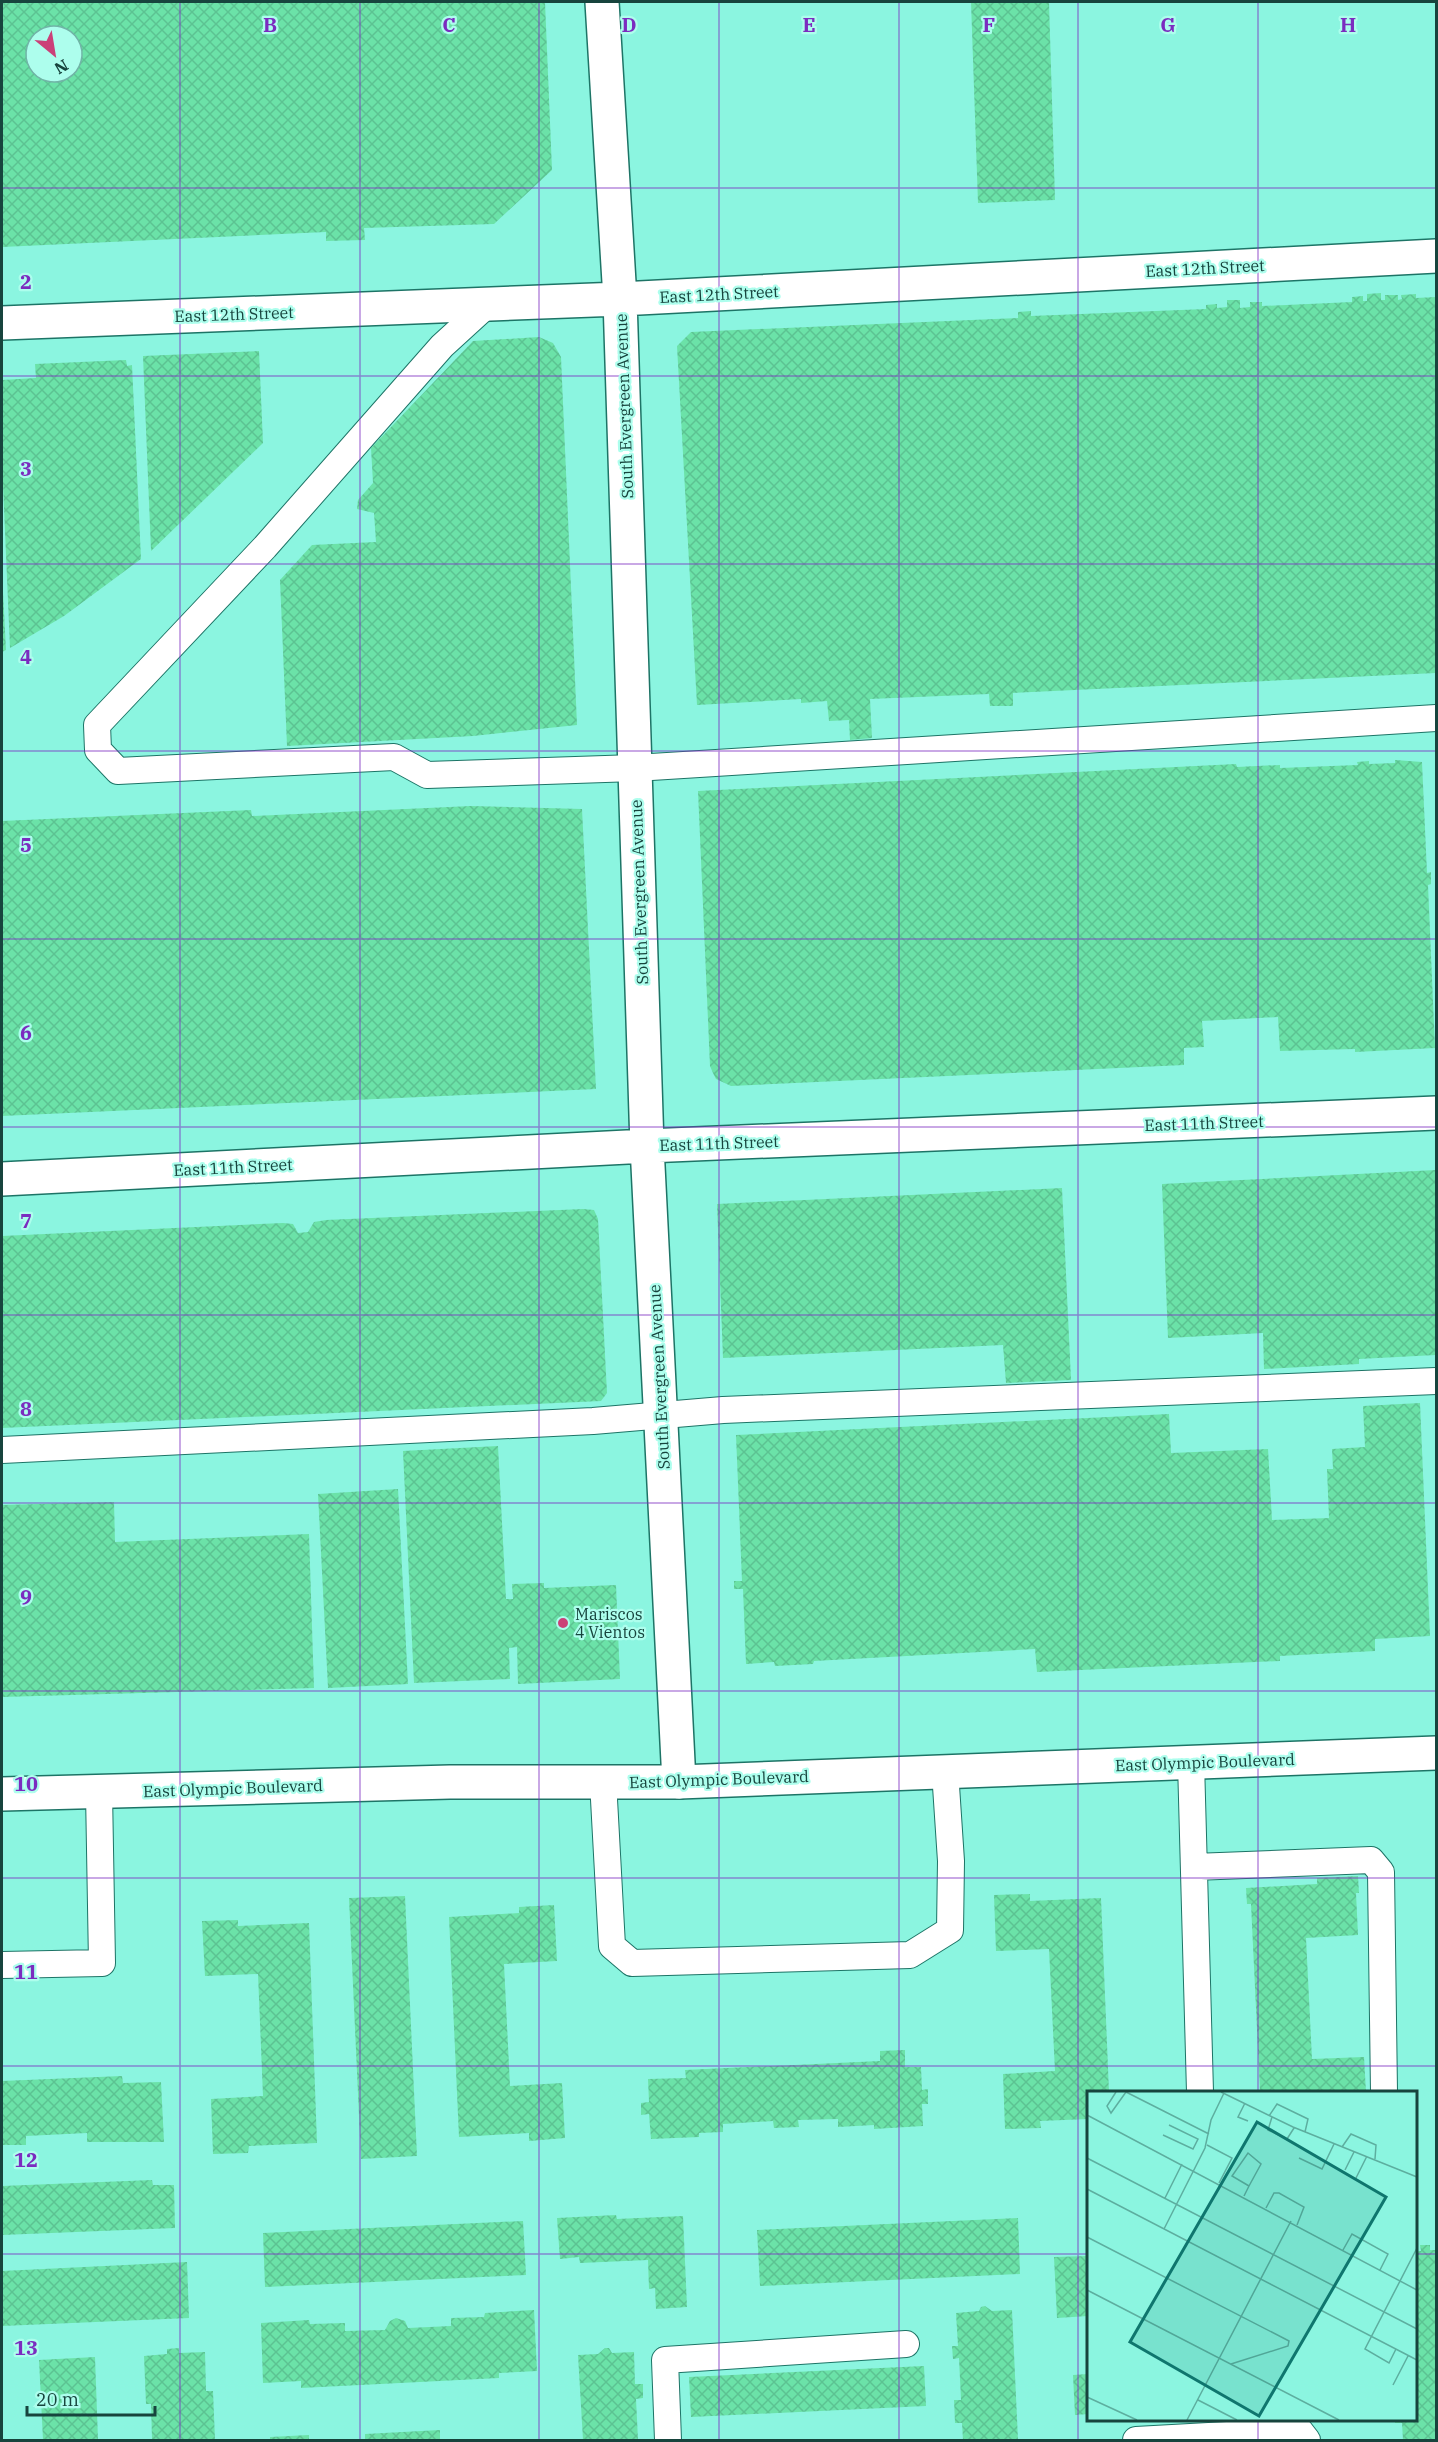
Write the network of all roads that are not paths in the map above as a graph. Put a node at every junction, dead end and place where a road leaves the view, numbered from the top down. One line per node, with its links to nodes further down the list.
1 (602, 2): 3 (street, South Evergreen Avenue)
2 (1437, 256): 3 (street, East 12th Street)
3 (620, 299): 4 (street, East 12th Street); 7 (street, South Evergreen Avenue)
4 (488, 304): 5 (street, East 12th Street); 7 (lane)
5 (2, 323)
6 (1437, 718): 7 (lane)
7 (635, 768): 9 (street, South Evergreen Avenue)
8 (1437, 1113): 9 (street, East 11th Street)
9 (647, 1146): 10 (street, East 11th Street); 12 (street, South Evergreen Avenue)
10 (2, 1179)
11 (1437, 1382): 12 (lane)
12 (660, 1415): 13 (lane); 18 (street, South Evergreen Avenue)
13 (2, 1450)
14 (1437, 1753): 15 (street, East Olympic Boulevard)
15 (1191, 1762): 16 (street, East Olympic Boulevard); 21 (lane)
16 (945, 1771): 17 (lane); 18 (street, East Olympic Boulevard)
17 (603, 1781): 18 (street, East Olympic Boulevard); 19 (street, East Olympic Boulevard)
18 (679, 1782)
19 (99, 1791): 20 (street, East Olympic Boulevard); 22 (lane)
20 (2, 1794)
21 (1194, 1867): 23 (lane); 24 (lane)
22 (2, 1965)
23 (1200, 2091)
24 (1384, 2091)
25 (906, 2344): 26 (lane)
26 (668, 2440)
27 (1136, 2440): 28 (lane)
28 (1308, 2440)

